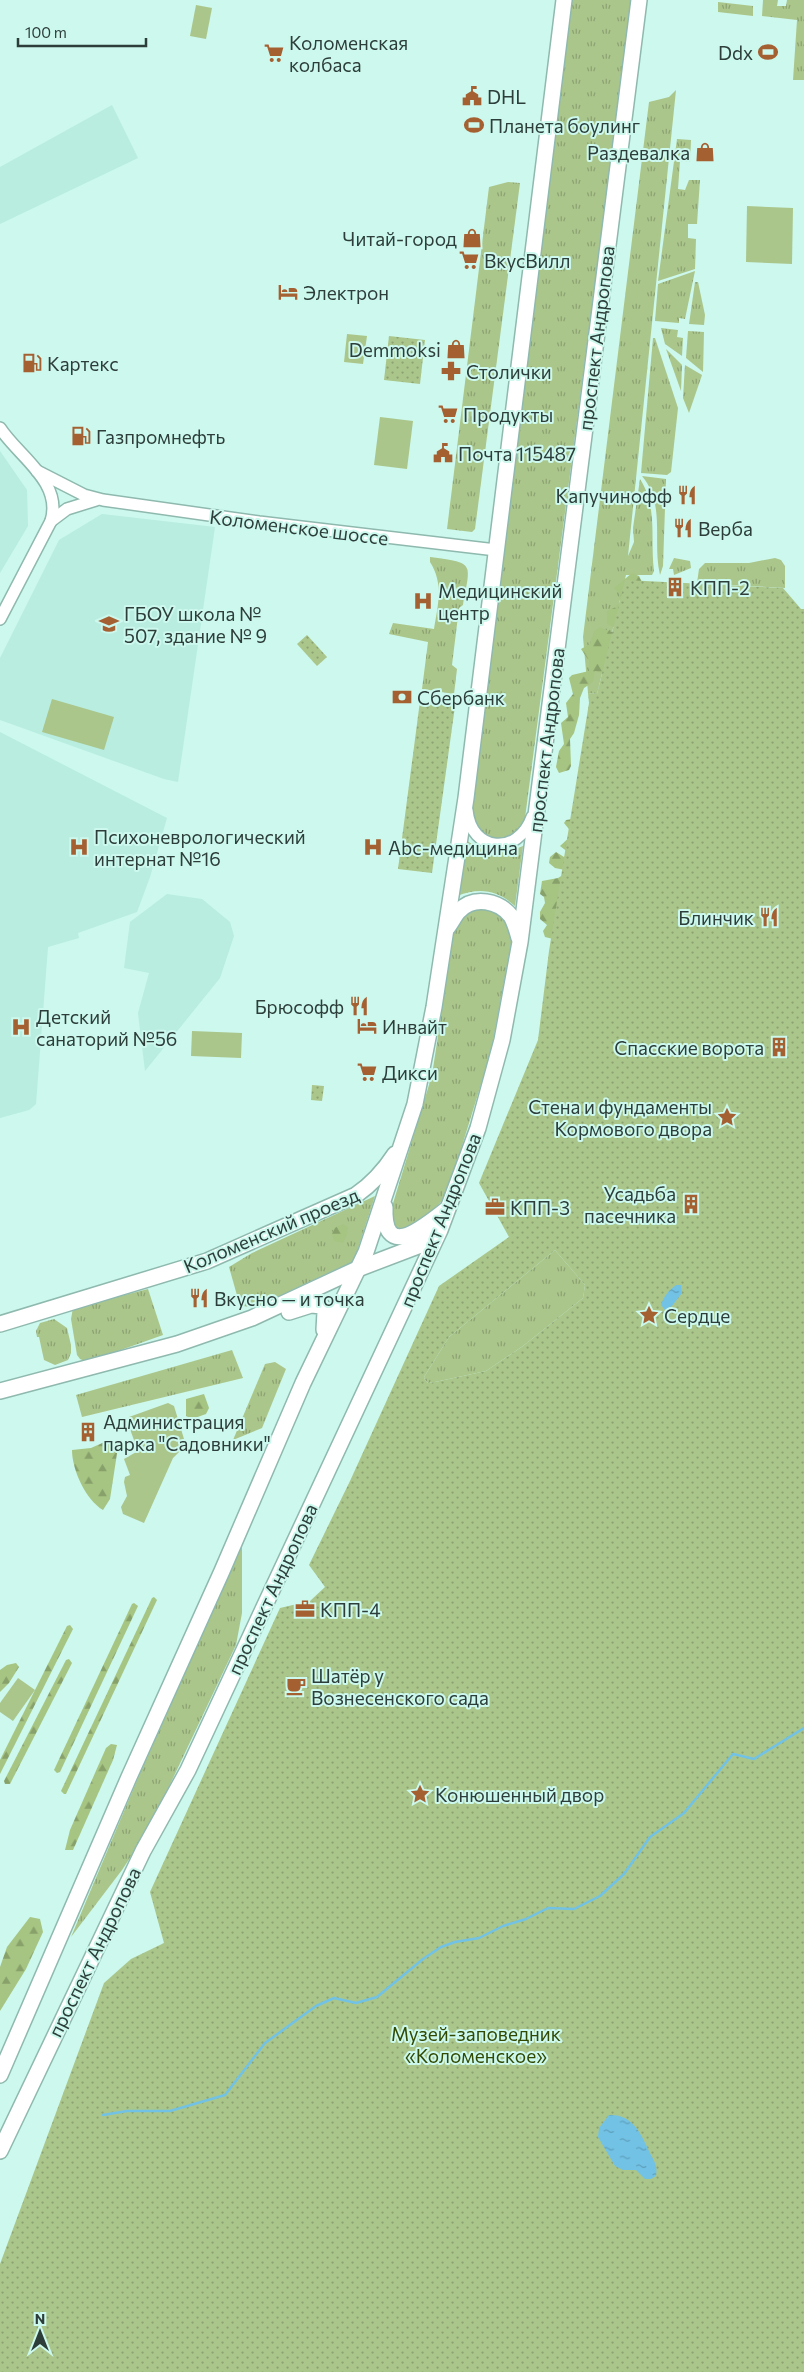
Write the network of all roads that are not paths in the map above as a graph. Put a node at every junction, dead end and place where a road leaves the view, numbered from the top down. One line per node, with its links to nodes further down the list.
1 (564, 0): 10 (main road, проспект Андропова)
2 (639, 0): 13 (main road, проспект Андропова)
3 (0, 428): 4 (street)
4 (37, 470): 5 (street, Коломенское шоссе); 7 (street)
5 (69, 486): 6 (street, Коломенское шоссе); 7 (street); 8 (street)
6 (103, 500): 8 (street, Коломенское шоссе); 10 (street, Коломенское шоссе)
7 (52, 501): 8 (street); 9 (street)
8 (69, 508): 9 (street)
9 (51, 521): 11 (street)
10 (496, 550): 12 (main road, проспект Андропова)
11 (0, 619)
12 (466, 798): 13 (street); 14 (main road, проспект Андропова)
13 (538, 800): 15 (main road, проспект Андропова)
14 (446, 931): 15 (main road); 16 (main road, проспект Андропова)
15 (520, 942): 18 (main road, проспект Андропова)
16 (405, 1139): 17 (main road, проспект Андропова); 22 (main road, Коломенский проезд)
17 (385, 1198): 18 (main road); 20 (main road, проспект Андропова)
18 (450, 1205): 19 (main road, проспект Андропова)
19 (440, 1230): 20 (main road); 26 (main road, проспект Андропова)
20 (355, 1270): 21 (main road); 23 (main road, проспект Андропова)
21 (252, 1318): 23 (main road); 24 (main road)
22 (0, 1324)
23 (322, 1340): 25 (main road, проспект Андропова)
24 (0, 1391)
25 (0, 2075)
26 (0, 2152)

